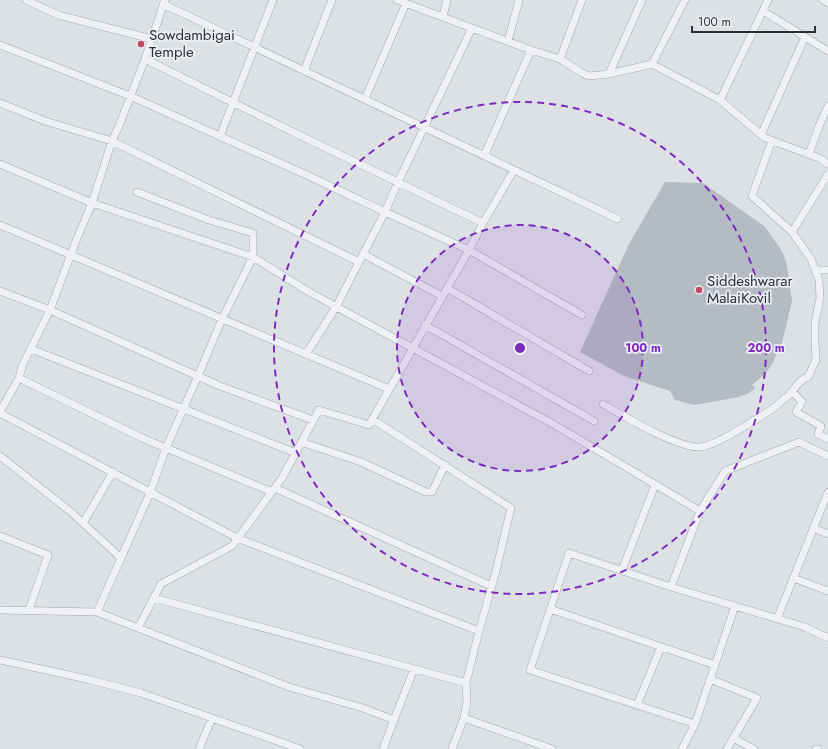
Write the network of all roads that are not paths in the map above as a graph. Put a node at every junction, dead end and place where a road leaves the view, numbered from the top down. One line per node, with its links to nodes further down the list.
1 (26, 0): 19 (street)
2 (273, 0): 22 (street)
3 (332, 0): 28 (street)
4 (396, 0): 13 (street)
5 (447, 0): 16 (street)
6 (519, 0): 20 (street)
7 (582, 0): 26 (street)
8 (642, 0): 29 (street)
9 (686, 0): 27 (street)
10 (768, 0): 15 (street)
11 (823, 0): 14 (street)
12 (164, 2): 19 (street); 22 (street)
13 (406, 3): 16 (street); 31 (street)
14 (828, 3)
15 (763, 11): 18 (street); 32 (street)
16 (443, 16): 17 (street)
17 (472, 28): 20 (street); 36 (street)
18 (805, 37): 24 (street); 37 (street)
19 (152, 39): 25 (street)
20 (508, 41): 23 (street)
21 (0, 45): 30 (street)
22 (254, 47): 28 (street); 33 (street)
23 (531, 50): 26 (street); 42 (street)
24 (828, 51)
25 (145, 59): 30 (street); 33 (street)
26 (560, 59): 29 (street)
27 (652, 64): 29 (street); 32 (street)
28 (304, 71): 31 (street)
29 (609, 74)
30 (130, 96): 38 (street); 40 (street)
31 (365, 99): 36 (street)
32 (720, 100): 37 (street)
33 (233, 102): 38 (street); 47 (street)
34 (0, 104): 40 (street)
35 (828, 106): 41 (street)
36 (424, 128): 42 (street); 47 (street)
37 (761, 135): 39 (street)
38 (220, 136): 50 (street)
39 (772, 140): 41 (street); 54 (street)
40 (112, 141): 49 (street); 59 (street)
41 (809, 154): 44 (street)
42 (484, 156): 45 (street)
43 (0, 164): 49 (street)
44 (828, 164)
45 (514, 170): 51 (street); 52 (street)
46 (828, 174): 54 (street)
47 (398, 182): 50 (street); 52 (street)
48 (137, 192): 58 (street)
49 (92, 203): 57 (street); 58 (street)
50 (385, 212): 55 (street); 56 (street)
51 (618, 219)
52 (483, 223): 55 (street)
53 (0, 225): 57 (street)
54 (792, 232): 60 (street)
55 (469, 250): 62 (street); 67 (street)
56 (363, 254): 59 (street); 64 (street)
57 (70, 256): 66 (street); 68 (street)
58 (253, 257): 65 (street); 68 (street)
59 (359, 262): 65 (street)
60 (815, 270): 61 (street); 77 (street)
61 (828, 270)
62 (447, 288): 64 (street); 73 (street)
63 (0, 291): 66 (street)
64 (442, 296): 69 (street)
65 (336, 307): 70 (street); 72 (street)
66 (50, 310): 71 (street); 74 (street)
67 (582, 315)
68 (222, 319): 72 (street); 74 (street)
69 (425, 325): 70 (street); 83 (street)
70 (412, 348): 76 (street); 92 (street)
71 (31, 349): 75 (street); 79 (street)
72 (306, 354): 76 (street)
73 (589, 371)
74 (198, 376): 79 (street); 82 (street)
75 (19, 378): 80 (street); 86 (street)
76 (389, 389): 81 (street)
77 (792, 391): 78 (street); 84 (street)
78 (603, 404)
79 (183, 409): 86 (street); 87 (street)
80 (0, 412): 91 (street)
81 (372, 419): 82 (street); 90 (street)
82 (313, 420): 85 (street)
83 (594, 421)
84 (828, 439)
85 (301, 442): 87 (street); 90 (street)
86 (166, 448): 93 (street); 94 (street)
87 (296, 453): 93 (street)
88 (0, 456): 97 (street)
89 (828, 456): 96 (street)
90 (445, 465): 105 (street)
91 (112, 472): 94 (street); 97 (street)
92 (655, 484): 96 (street); 103 (street)
93 (273, 490): 101 (street); 105 (street)
94 (150, 492): 101 (street); 102 (street)
95 (828, 492): 98 (street)
96 (700, 511): 106 (street)
97 (83, 523): 102 (street)
98 (813, 528): 99 (street); 104 (street)
99 (828, 534)
100 (0, 536): 111 (street)
101 (238, 538): 108 (street); 116 (street)
102 (121, 558): 113 (street)
103 (622, 570): 106 (street); 112 (street)
104 (793, 578): 107 (street); 114 (street)
105 (492, 586): 116 (street)
106 (671, 587): 109 (street)
107 (828, 591)
108 (154, 598): 115 (street); 121 (street)
109 (735, 606): 114 (street); 120 (street)
110 (0, 610): 111 (street)
111 (29, 610): 113 (street)
112 (550, 610): 118 (street); 124 (street)
113 (97, 612): 115 (street)
114 (777, 619): 117 (street)
115 (138, 628): 127 (street)
116 (479, 631): 123 (street)
117 (828, 638)
118 (661, 647): 120 (street); 124 (street)
119 (0, 660): 125 (street)
120 (715, 665): 122 (street)
121 (414, 669): 123 (street); 127 (street)
122 (710, 679): 128 (street); 129 (street)
123 (466, 683): 126 (street)
124 (637, 705): 128 (street)
125 (212, 718): 130 (street); 131 (street)
126 (464, 718): 133 (street); 134 (street)
127 (394, 720): 132 (street)
128 (695, 724): 135 (street)
129 (733, 738): 136 (street); 137 (street)
130 (199, 749)
131 (300, 749)
132 (383, 749)
133 (452, 749)
134 (552, 749)
135 (682, 749)
136 (727, 749)
137 (754, 749)

